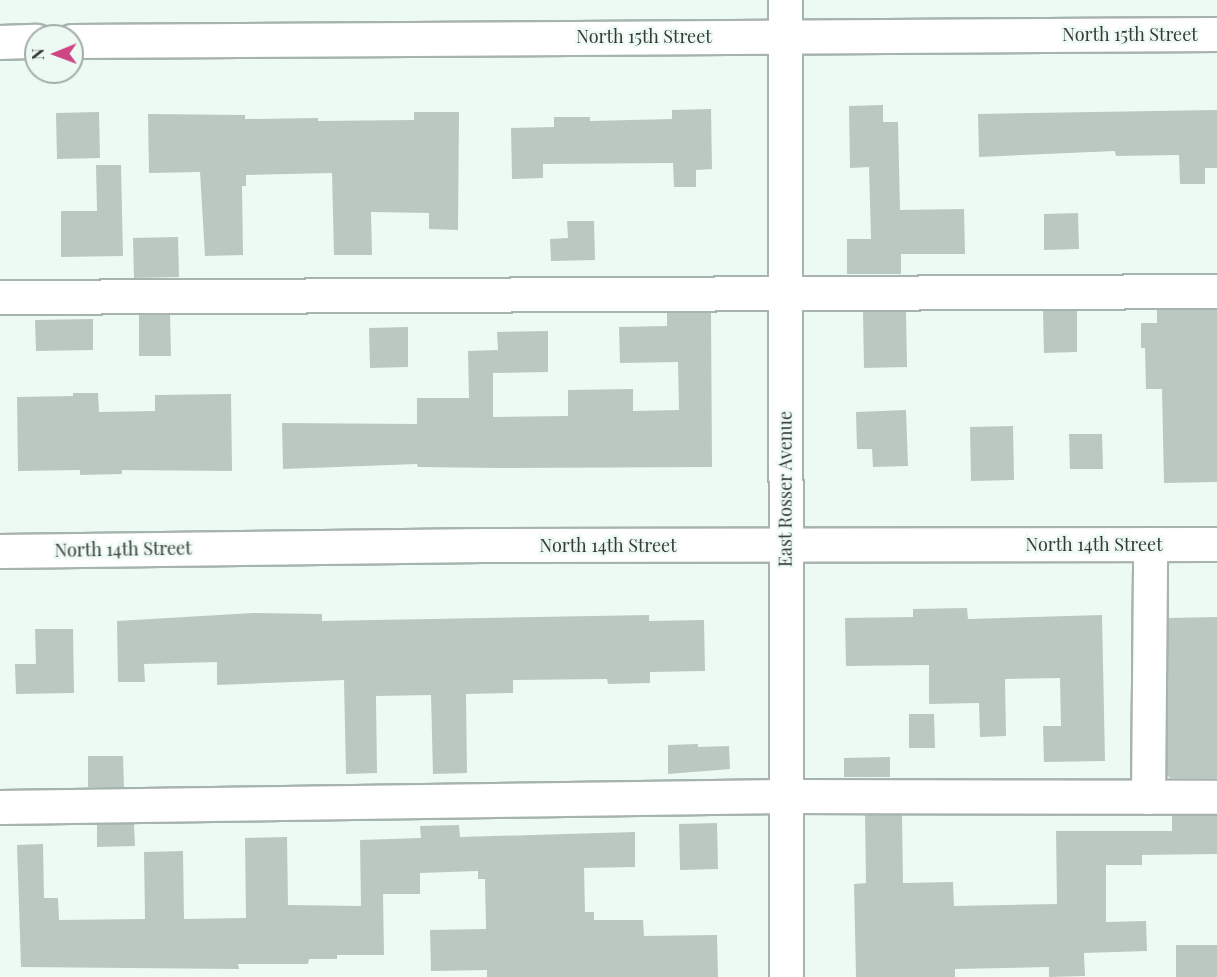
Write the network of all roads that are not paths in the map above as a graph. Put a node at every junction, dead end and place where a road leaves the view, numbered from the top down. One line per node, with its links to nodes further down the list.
1 (785, 0): 3 (street, East Rosser Avenue)
2 (1217, 34): 3 (street, North 15th Street)
3 (785, 36): 4 (street, North 15th Street); 8 (street, East Rosser Avenue)
4 (84, 40)
5 (24, 41): 6 (street)
6 (0, 42)
7 (1217, 291): 8 (street)
8 (786, 294): 9 (street); 10 (street, East Rosser Avenue)
9 (0, 297)
10 (784, 544): 11 (street, North 14th Street); 13 (street, North 14th Street); 14 (street, East Rosser Avenue)
11 (1150, 544): 12 (street, North 14th Street); 15 (street)
12 (1217, 544)
13 (0, 551)
14 (785, 796): 15 (street); 17 (street); 18 (street, East Rosser Avenue)
15 (1148, 797): 16 (street)
16 (1217, 797)
17 (0, 807)
18 (786, 977)

